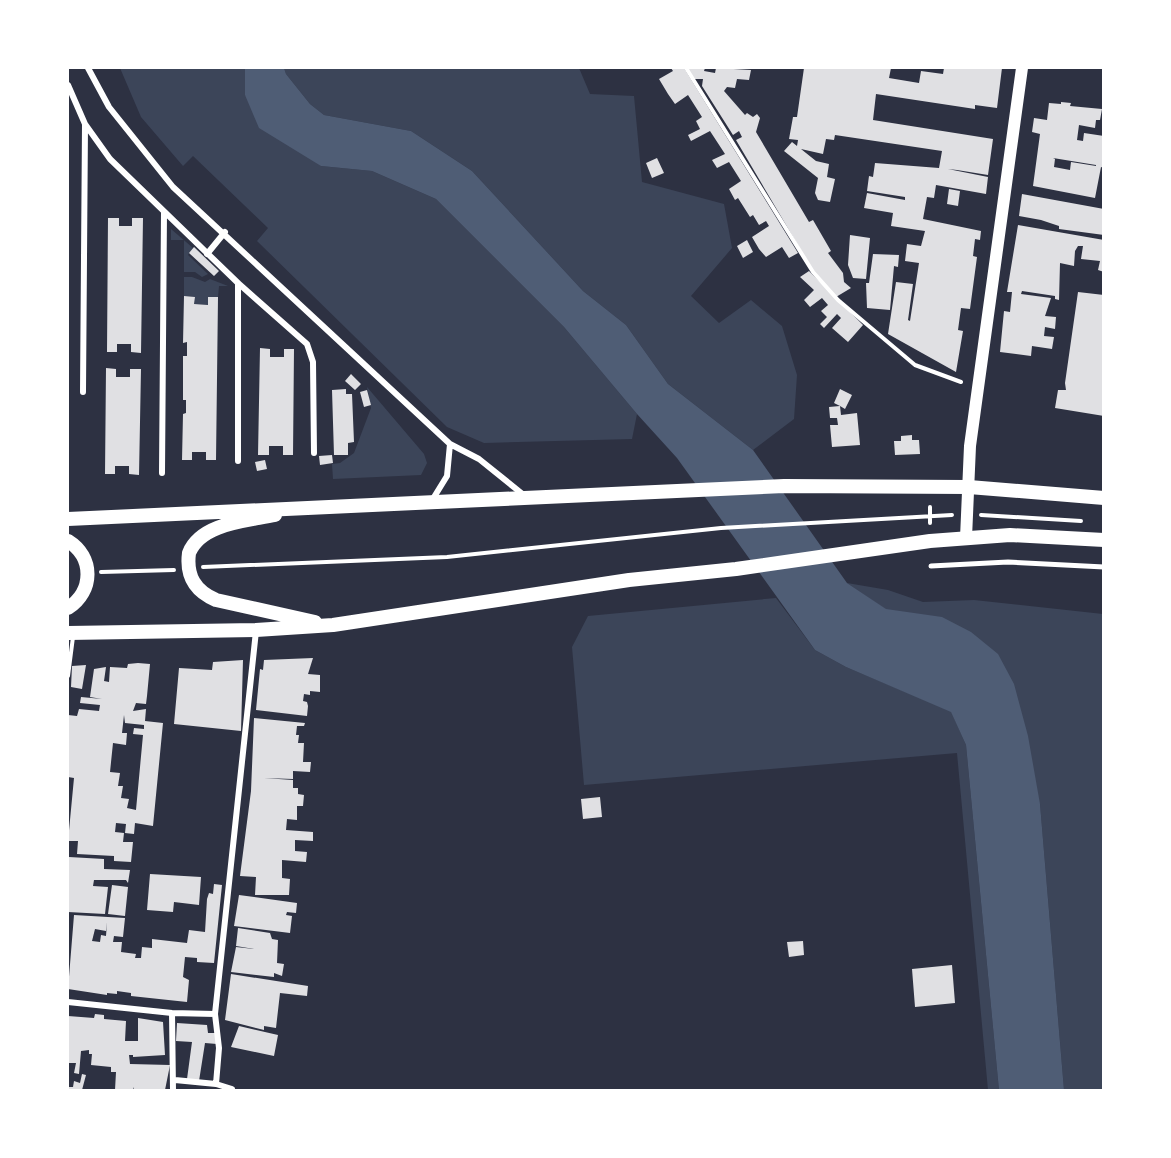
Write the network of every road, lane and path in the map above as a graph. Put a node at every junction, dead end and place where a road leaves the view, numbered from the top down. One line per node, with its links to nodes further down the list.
1 (88, 68): 7 (street)
2 (686, 68): 10 (path)
3 (1022, 68): 16 (main road)
4 (68, 85): 5 (street)
5 (85, 124): 6 (street); 11 (street)
6 (164, 212): 8 (street); 15 (street)
7 (225, 232): 8 (street); 12 (street)
8 (207, 254): 9 (street)
9 (238, 283): 13 (street); 14 (street)
10 (961, 382)
11 (83, 392)
12 (450, 444): 18 (street); 19 (street)
13 (314, 453)
14 (238, 461)
15 (162, 473)
16 (969, 487): 17 (main road); 18 (main road); 27 (main road)
17 (1104, 498)
18 (529, 499): 19 (main road)
19 (431, 502): 20 (main road)
20 (315, 507): 23 (main road); 36 (main road)
21 (930, 507): 26 (path)
22 (1011, 510): 25 (path)
23 (68, 519)
24 (811, 521): 30 (path)
25 (1010, 522)
26 (930, 523)
27 (966, 538): 28 (main road); 36 (main road)
28 (1104, 540)
29 (68, 541): 35 (main road)
30 (205, 566)
31 (931, 566): 32 (street)
32 (1104, 567)
33 (171, 571): 34 (path)
34 (105, 572)
35 (68, 608)
36 (333, 625): 37 (main road)
37 (256, 630): 38 (main road); 42 (street)
38 (71, 633): 39 (lane)
39 (68, 676)
40 (68, 1002): 41 (street)
41 (172, 1013): 42 (street); 43 (street)
42 (215, 1014): 44 (street)
43 (175, 1080): 44 (street); 46 (street)
44 (216, 1083): 45 (street)
45 (232, 1089)
46 (173, 1090)

